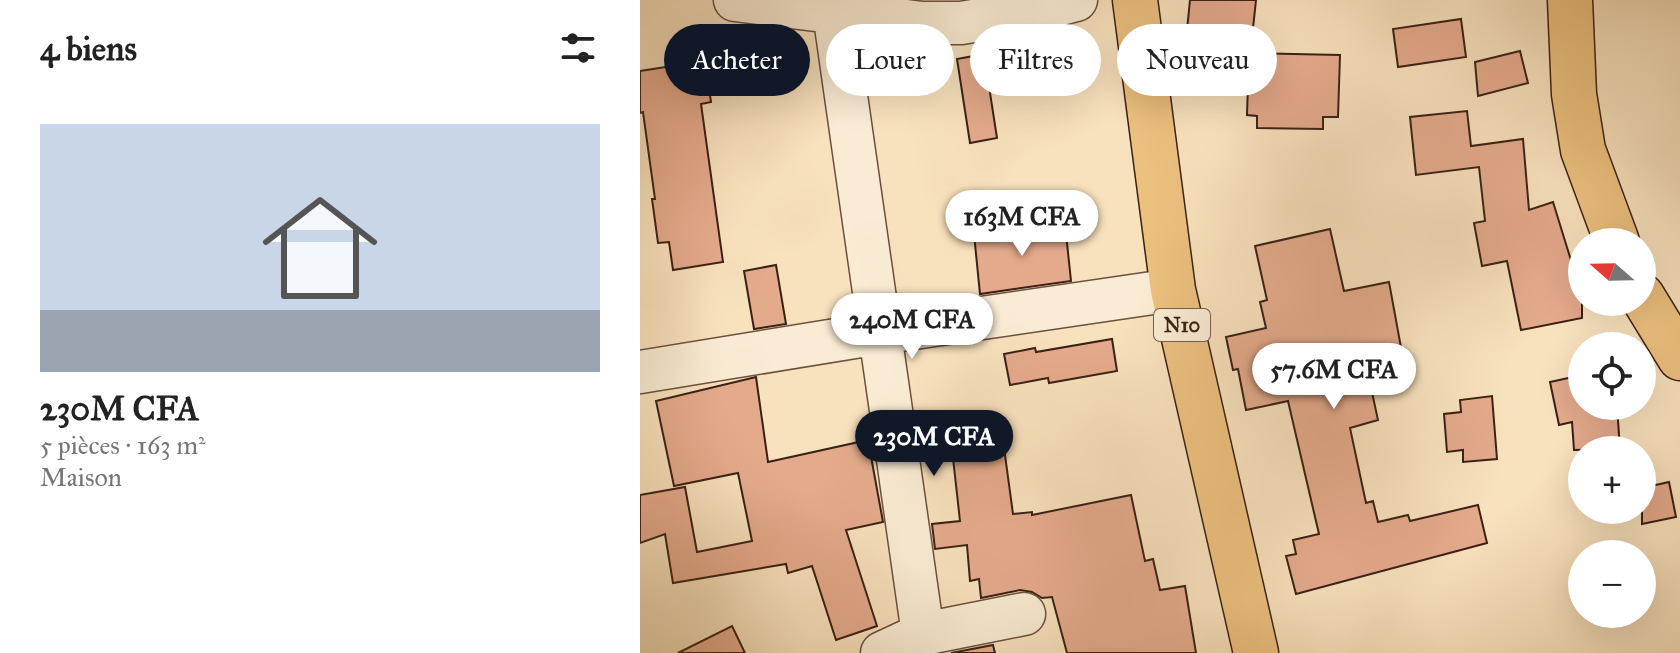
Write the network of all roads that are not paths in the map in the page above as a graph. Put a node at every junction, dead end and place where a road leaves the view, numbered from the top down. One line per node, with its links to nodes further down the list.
1 (735, 0): 5 (street)
2 (1076, 0): 5 (street)
3 (1135, 0): 7 (main road, N10)
4 (1570, 0): 6 (main road)
5 (834, 12): 9 (street)
6 (1612, 228)
7 (1173, 290): 9 (street); 14 (main road, N10)
8 (1654, 316): 10 (main road)
9 (879, 333): 11 (street); 13 (street)
10 (1680, 358)
11 (640, 372)
12 (1024, 614): 13 (street)
13 (923, 634): 15 (street)
14 (1255, 650)
15 (882, 653)

